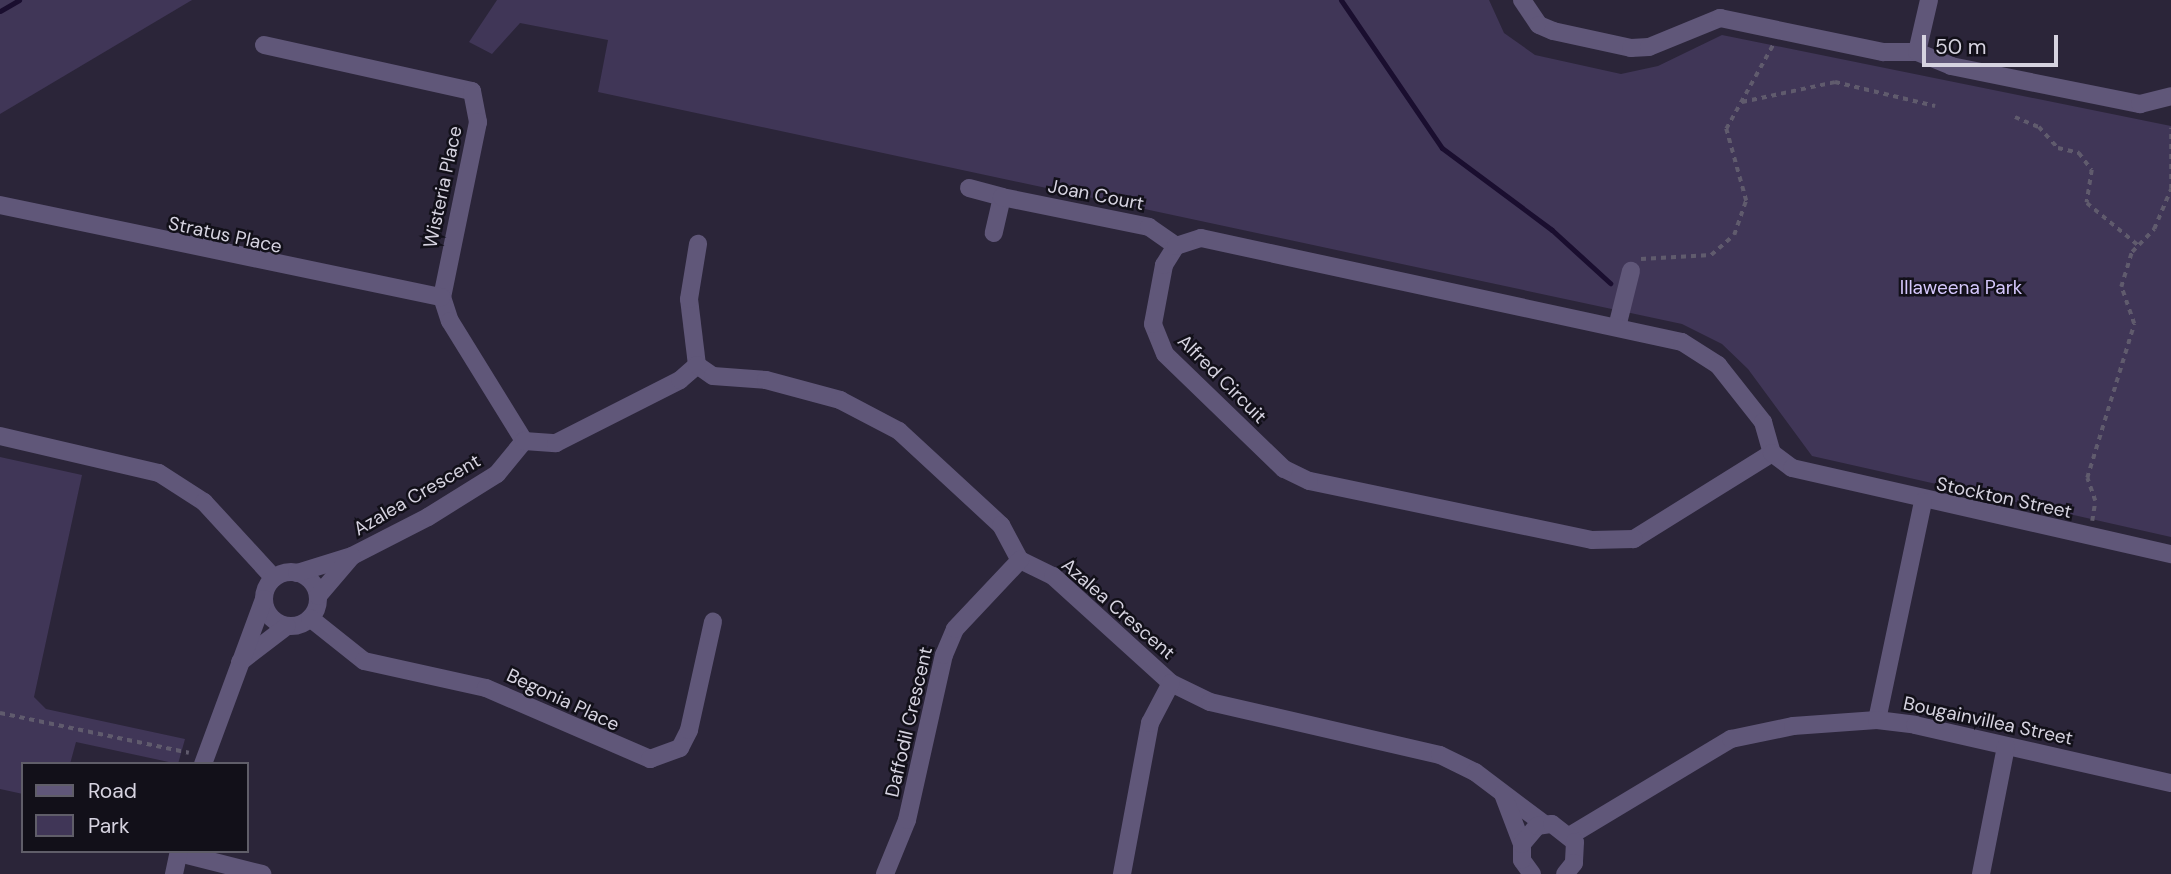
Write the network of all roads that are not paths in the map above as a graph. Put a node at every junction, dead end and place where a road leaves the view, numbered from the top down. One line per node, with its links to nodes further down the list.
1 (1522, 0): 4 (street)
2 (1928, 0): 4 (street)
3 (264, 45): 13 (street, Wisteria Place)
4 (1917, 52): 5 (street)
5 (2171, 96)
6 (969, 188): 7 (street, Joan Court)
7 (1002, 197): 9 (street); 11 (street, Joan Court)
8 (0, 205): 13 (street, Stratus Place)
9 (993, 233)
10 (698, 244): 15 (street)
11 (1176, 246): 14 (street); 18 (street, Alfred Circuit)
12 (1632, 267): 14 (street)
13 (442, 297): 17 (street)
14 (1617, 327): 18 (street)
15 (698, 365): 17 (street); 22 (street)
16 (0, 436): 24 (street)
17 (524, 441): 21 (street, Azalea Crescent)
18 (1773, 453): 19 (street)
19 (1923, 502): 20 (street, Stockton Street); 32 (street, Stockton Street)
20 (2171, 554)
21 (352, 556): 23 (street, Azalea Crescent); 25 (street, Azalea Crescent)
22 (1020, 560): 31 (street, Azalea Crescent); 46 (street, Daffodil Crescent)
23 (297, 573): 24 (street); 25 (street)
24 (274, 578): 26 (street)
25 (318, 596): 27 (street)
26 (264, 599): 29 (street); 30 (street)
27 (310, 618): 28 (street, Begonia Place); 29 (street)
28 (713, 622)
29 (286, 626): 30 (street)
30 (238, 665): 34 (street)
31 (1171, 683): 36 (street, Azalea Crescent); 47 (street)
32 (1877, 720): 33 (street, Bougainvillea Street); 38 (street, Bougainvillea Street)
33 (2006, 746): 35 (street, Bougainvillea Street); 48 (street)
34 (203, 760)
35 (2171, 783)
36 (1503, 794): 37 (street, Azalea Crescent); 39 (street)
37 (1544, 824): 38 (street, Azalea Crescent); 39 (street)
38 (1571, 835): 42 (street)
39 (1522, 844): 43 (street)
40 (179, 853): 44 (street)
41 (183, 853): 45 (street)
42 (1572, 870)
43 (1524, 872)
44 (174, 874)
45 (262, 874)
46 (885, 874)
47 (1122, 874)
48 (1981, 874)

